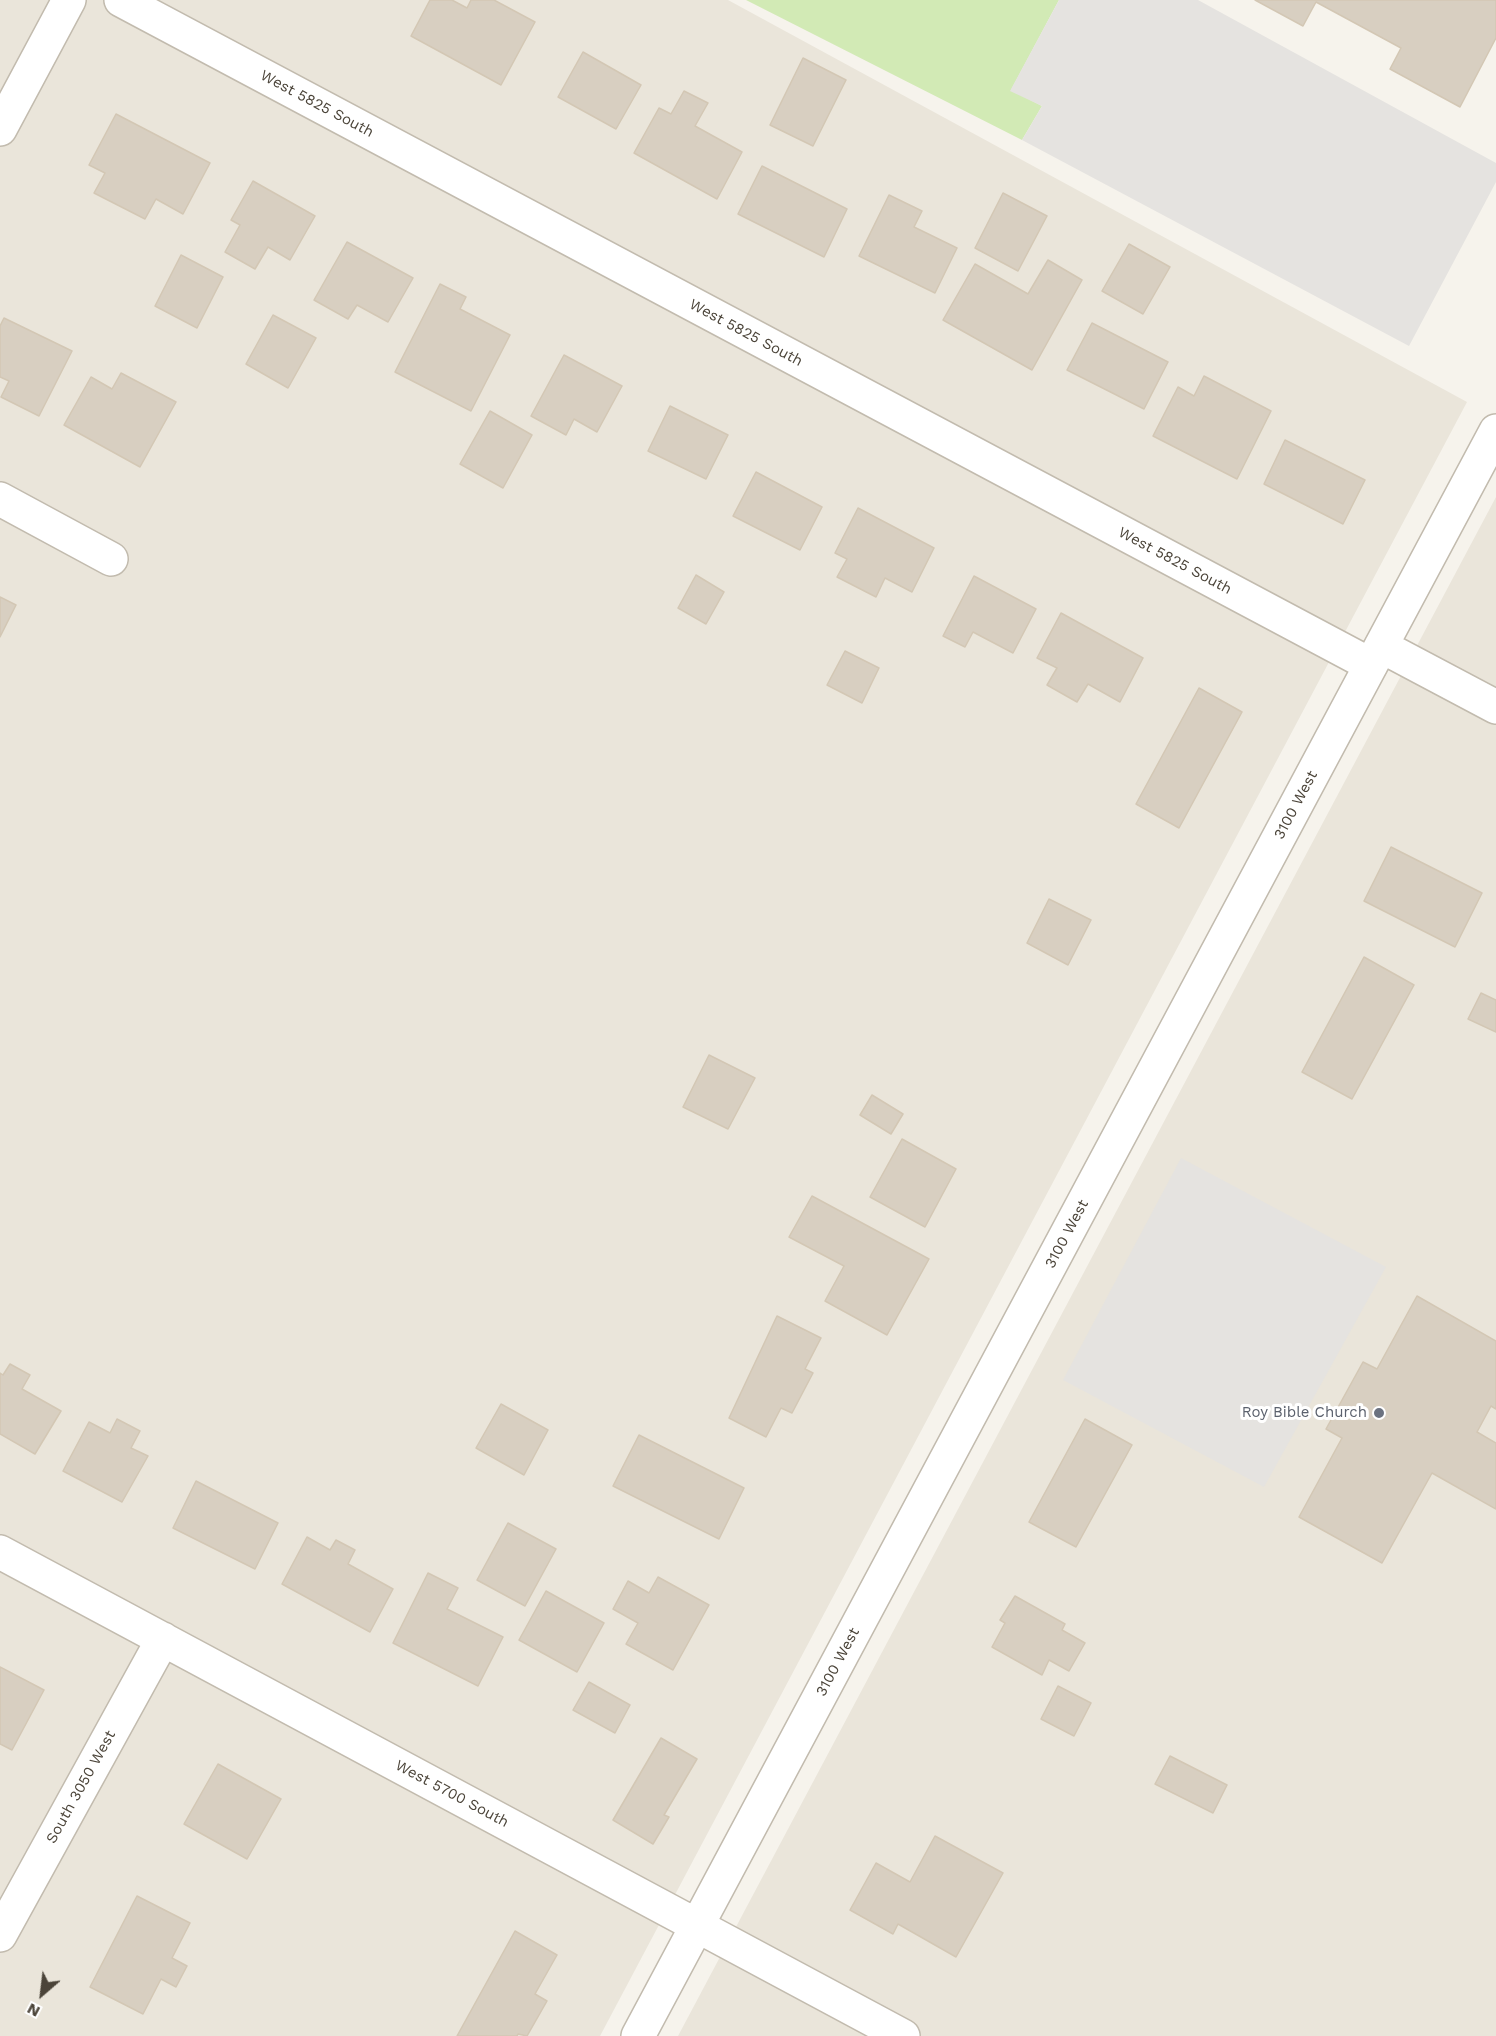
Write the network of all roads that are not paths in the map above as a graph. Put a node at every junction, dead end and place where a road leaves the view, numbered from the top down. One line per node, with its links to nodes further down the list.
1 (69, 0): 3 (street)
2 (122, 0): 7 (street, West 5825 South)
3 (0, 129)
4 (1496, 431): 7 (street, 3100 West)
5 (0, 499): 6 (street)
6 (111, 559)
7 (1376, 656): 8 (street, West 5825 South); 11 (street, 3100 West)
8 (1496, 707)
9 (0, 1552): 10 (street, West 5700 South)
10 (163, 1639): 11 (street, West 5700 South); 12 (street, South 3050 West)
11 (697, 1926): 13 (street, 3100 West); 14 (street, West 5700 South)
12 (0, 1935)
13 (638, 2036)
14 (903, 2036)

